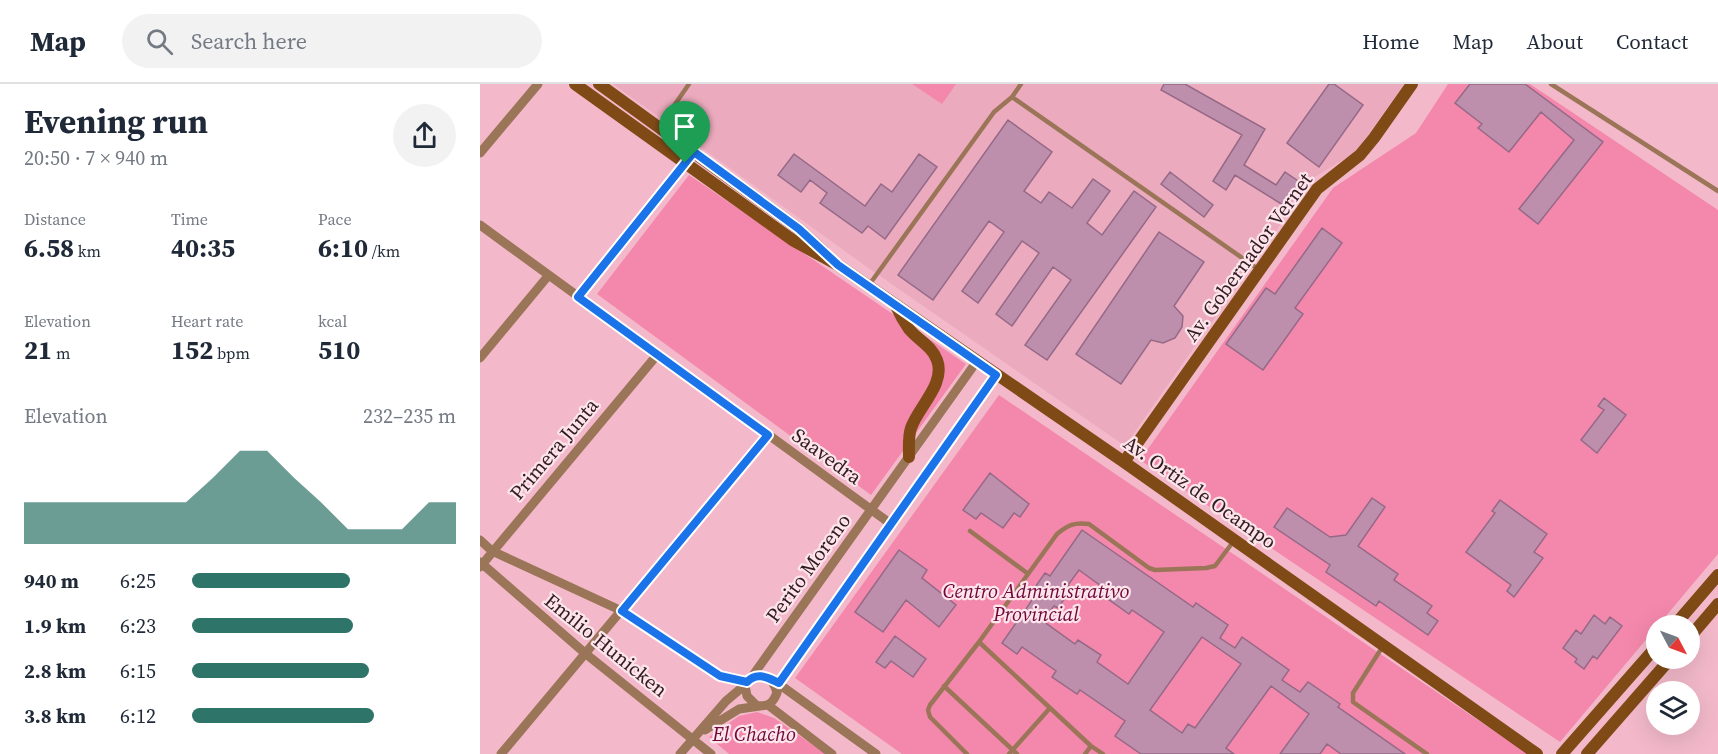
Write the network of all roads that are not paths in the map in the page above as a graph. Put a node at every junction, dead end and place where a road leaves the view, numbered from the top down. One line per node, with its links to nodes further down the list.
1 (538, 84): 11 (street)
2 (575, 84): 12 (main road, Av. Ortiz de Ocampo)
3 (598, 84): 9 (main road, Av. Ortiz de Ocampo)
4 (689, 84): 9 (lane)
5 (1021, 84): 8 (lane)
6 (1412, 84): 16 (main road, Av. Gobernador Vernet)
7 (1551, 84): 13 (lane)
8 (1012, 97): 16 (lane); 18 (lane)
9 (660, 126): 10 (main road, Av. Ortiz de Ocampo)
10 (694, 152): 12 (street); 15 (main road, Av. Ortiz de Ocampo)
11 (480, 153)
12 (685, 163): 15 (main road, Av. Ortiz de Ocampo); 19 (street)
13 (1718, 191)
14 (480, 225): 17 (street, Saavedra)
15 (838, 265): 18 (main road, Av. Ortiz de Ocampo)
16 (1260, 270): 27 (main road, Av. Gobernador Vernet)
17 (548, 276): 19 (street, Saavedra); 22 (street)
18 (868, 286): 20 (main road, Av. Ortiz de Ocampo)
19 (578, 297): 21 (street, Saavedra)
20 (895, 304): 23 (main road, Av. Ortiz de Ocampo); 26 (main road)
21 (657, 355): 25 (street, Saavedra); 33 (street, Primera Junta)
22 (480, 358)
23 (977, 361): 24 (main road, Av. Ortiz de Ocampo); 26 (street, Perito Moreno)
24 (996, 375): 27 (main road, Av. Ortiz de Ocampo); 29 (street, Perito Moreno)
25 (768, 435): 28 (street, Saavedra); 38 (street)
26 (909, 457): 28 (street, Perito Moreno)
27 (1124, 462): 32 (main road, Av. Ortiz de Ocampo)
28 (871, 510): 29 (street, Saavedra); 46 (street, Perito Moreno)
29 (891, 524): 48 (street, Perito Moreno)
30 (970, 531): 35 (lane)
31 (480, 540): 33 (street, Emilio Hunicken)
32 (1234, 540): 35 (lane); 42 (main road, Av. Ortiz de Ocampo)
33 (492, 550): 34 (street, Primera Junta); 38 (street, Emilio Hunicken)
34 (481, 565): 43 (street, Emilio Hunicken)
35 (1028, 573): 41 (lane)
36 (1718, 575): 39 (main road)
37 (1718, 604): 40 (main road)
38 (622, 611): 43 (street); 46 (street, Emilio Hunicken)
39 (1683, 615)
40 (1700, 625)
41 (979, 642): 47 (lane); 50 (lane)
42 (1383, 645): 62 (lane); 63 (main road, Av. Ortiz de Ocampo)
43 (586, 654): 51 (street, Emilio Hunicken); 55 (street)
44 (1646, 657): 64 (main road)
45 (1661, 669): 65 (main road)
46 (748, 681): 48 (street, Emilio Hunicken); 49 (street); 51 (street, Perito Moreno)
47 (944, 686): 54 (lane); 59 (lane)
48 (778, 688): 49 (street); 53 (street, Emilio Hunicken)
49 (764, 706): 51 (street, Perito Moreno); 58 (street)
50 (1050, 708): 52 (lane); 54 (lane)
51 (693, 738): 56 (street, Perito Moreno); 57 (street, Emilio Hunicken)
52 (1091, 746): 60 (lane); 61 (lane)
53 (870, 752)
54 (1013, 753)
55 (501, 754)
56 (680, 754)
57 (711, 754)
58 (832, 754)
59 (967, 754)
60 (1085, 754)
61 (1103, 754)
62 (1427, 754)
63 (1537, 754)
64 (1562, 754)
65 (1587, 754)

